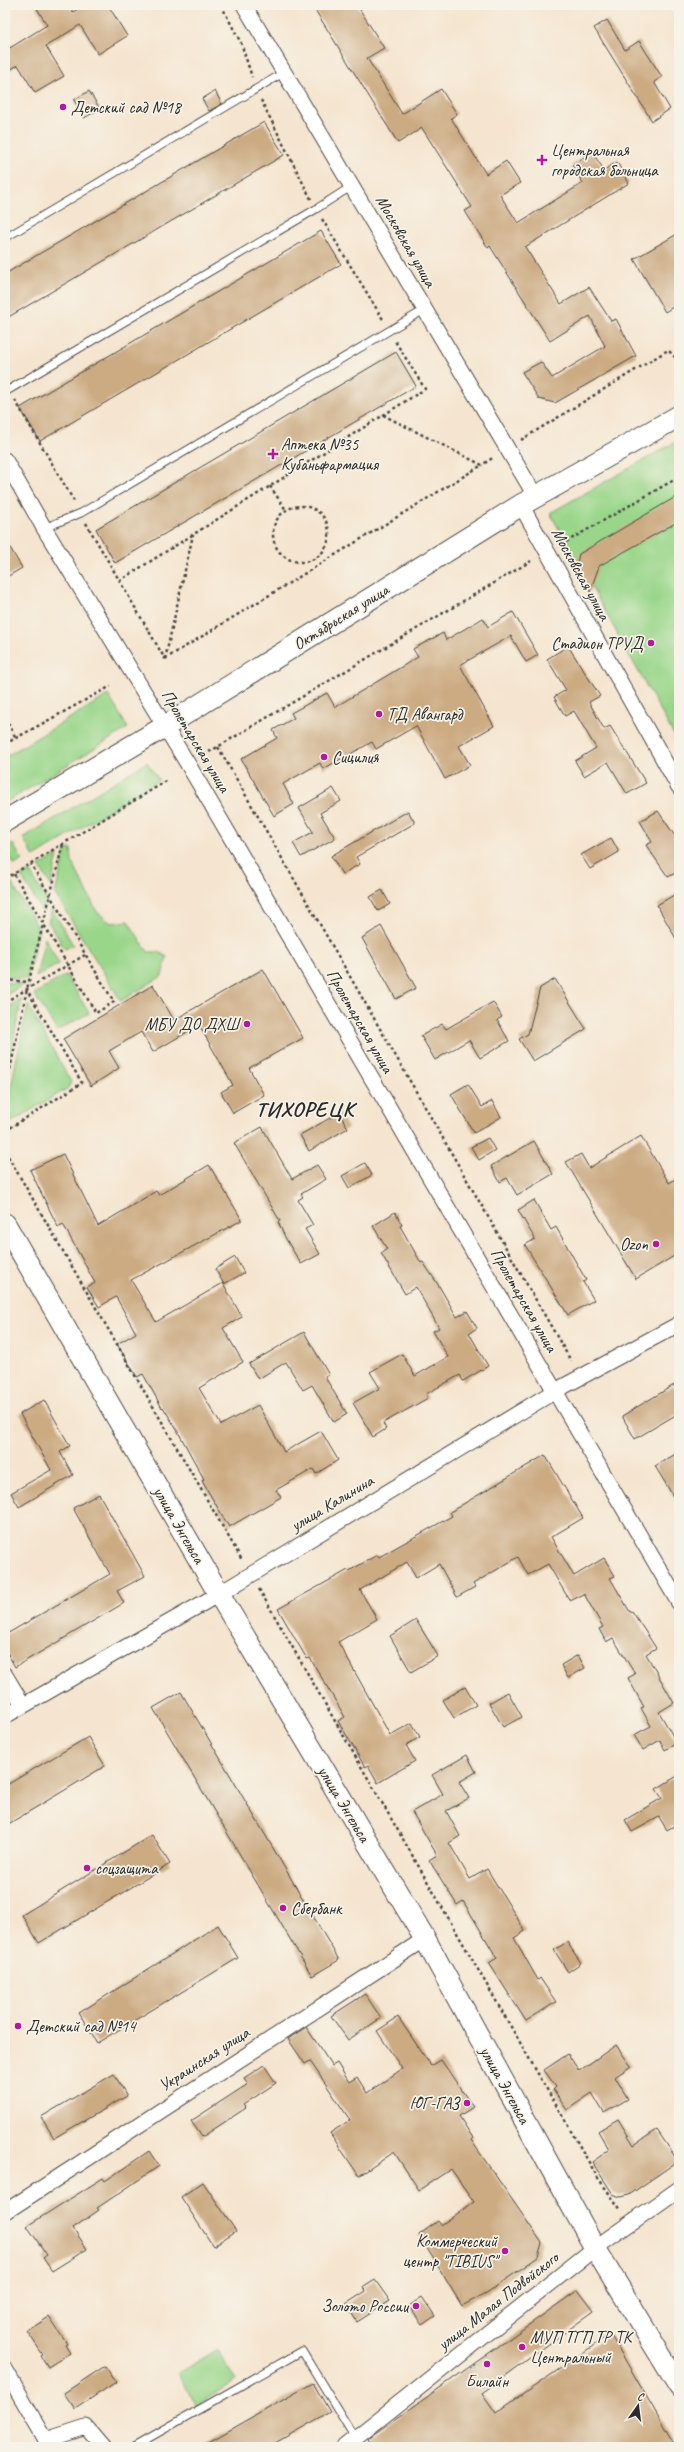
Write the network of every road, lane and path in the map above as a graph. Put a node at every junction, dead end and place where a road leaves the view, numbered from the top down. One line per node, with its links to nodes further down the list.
1 (221, 5): 4 (path)
2 (244, 5): 3 (street, Московская улица)
3 (283, 73): 4 (lane); 5 (street, Московская улица)
4 (256, 91): 6 (path); 7 (lane)
5 (352, 186): 6 (lane); 8 (street, Московская улица)
6 (316, 210): 9 (path); 11 (lane)
7 (5, 238)
8 (424, 310): 9 (lane); 14 (street, Московская улица)
9 (390, 331): 12 (path); 21 (lane)
10 (679, 361): 14 (path)
11 (5, 392)
12 (383, 415): 16 (path); 18 (path)
13 (679, 416): 19 (main road, Октябрьская улица)
14 (507, 449): 16 (path); 19 (street, Московская улица)
15 (5, 460): 21 (street, Пролетарская улица)
16 (482, 465): 26 (path)
17 (679, 476): 23 (path)
18 (270, 486): 20 (path); 22 (path)
19 (528, 501): 30 (main road, Октябрьская улица); 36 (street, Московская улица)
20 (286, 510): 24 (path); 24 (path)
21 (44, 528): 30 (street, Пролетарская улица)
22 (193, 535): 26 (path); 27 (path)
23 (566, 542)
24 (318, 557): 26 (path)
25 (531, 561): 33 (path)
26 (322, 563)
27 (119, 581)
28 (111, 686): 31 (path)
29 (5, 718): 31 (path)
30 (164, 727): 37 (main road, Октябрьская улица); 56 (street, Пролетарская улица)
31 (16, 738): 32 (path)
32 (5, 744)
33 (218, 747): 34 (path); 55 (path)
34 (204, 755)
35 (168, 780): 38 (path)
36 (679, 787)
37 (5, 821)
38 (63, 844): 39 (path); 42 (path)
39 (31, 864): 40 (path); 42 (path)
40 (14, 874): 41 (path); 43 (path)
41 (5, 879)
42 (50, 896): 43 (path); 44 (path)
43 (43, 924): 45 (path); 47 (path)
44 (85, 955): 45 (path); 45 (path)
45 (68, 965): 48 (path)
46 (5, 980): 47 (path)
47 (29, 982): 48 (path)
48 (27, 989): 49 (path); 50 (path); 51 (path)
49 (5, 1002)
50 (5, 1093)
51 (5, 1131)
52 (5, 1151): 57 (path)
53 (5, 1224): 58 (main road, улица Энгельса)
54 (679, 1324): 56 (street, улица Калинина)
55 (571, 1361)
56 (555, 1391): 57 (street, улица Калинина); 59 (street, Пролетарская улица)
57 (251, 1575): 58 (street, улица Калинина); 66 (path)
58 (218, 1594): 61 (street, улица Калинина); 63 (main road, улица Энгельса)
59 (679, 1603)
60 (5, 1675): 61 (street)
61 (23, 1705): 62 (street, улица Калинина)
62 (5, 1716)
63 (425, 1939): 65 (street, Украинская улица); 67 (main road, улица Энгельса)
64 (679, 2190): 66 (street, улица Малая Подвойского)
65 (5, 2212)
66 (631, 2223): 67 (street, улица Малая Подвойского)
67 (595, 2248): 69 (main road, улица Энгельса); 70 (street, улица Малая Подвойского)
68 (5, 2369): 71 (street)
69 (677, 2379)
70 (350, 2442): 72 (lane)
71 (103, 2447)
72 (134, 2447)

